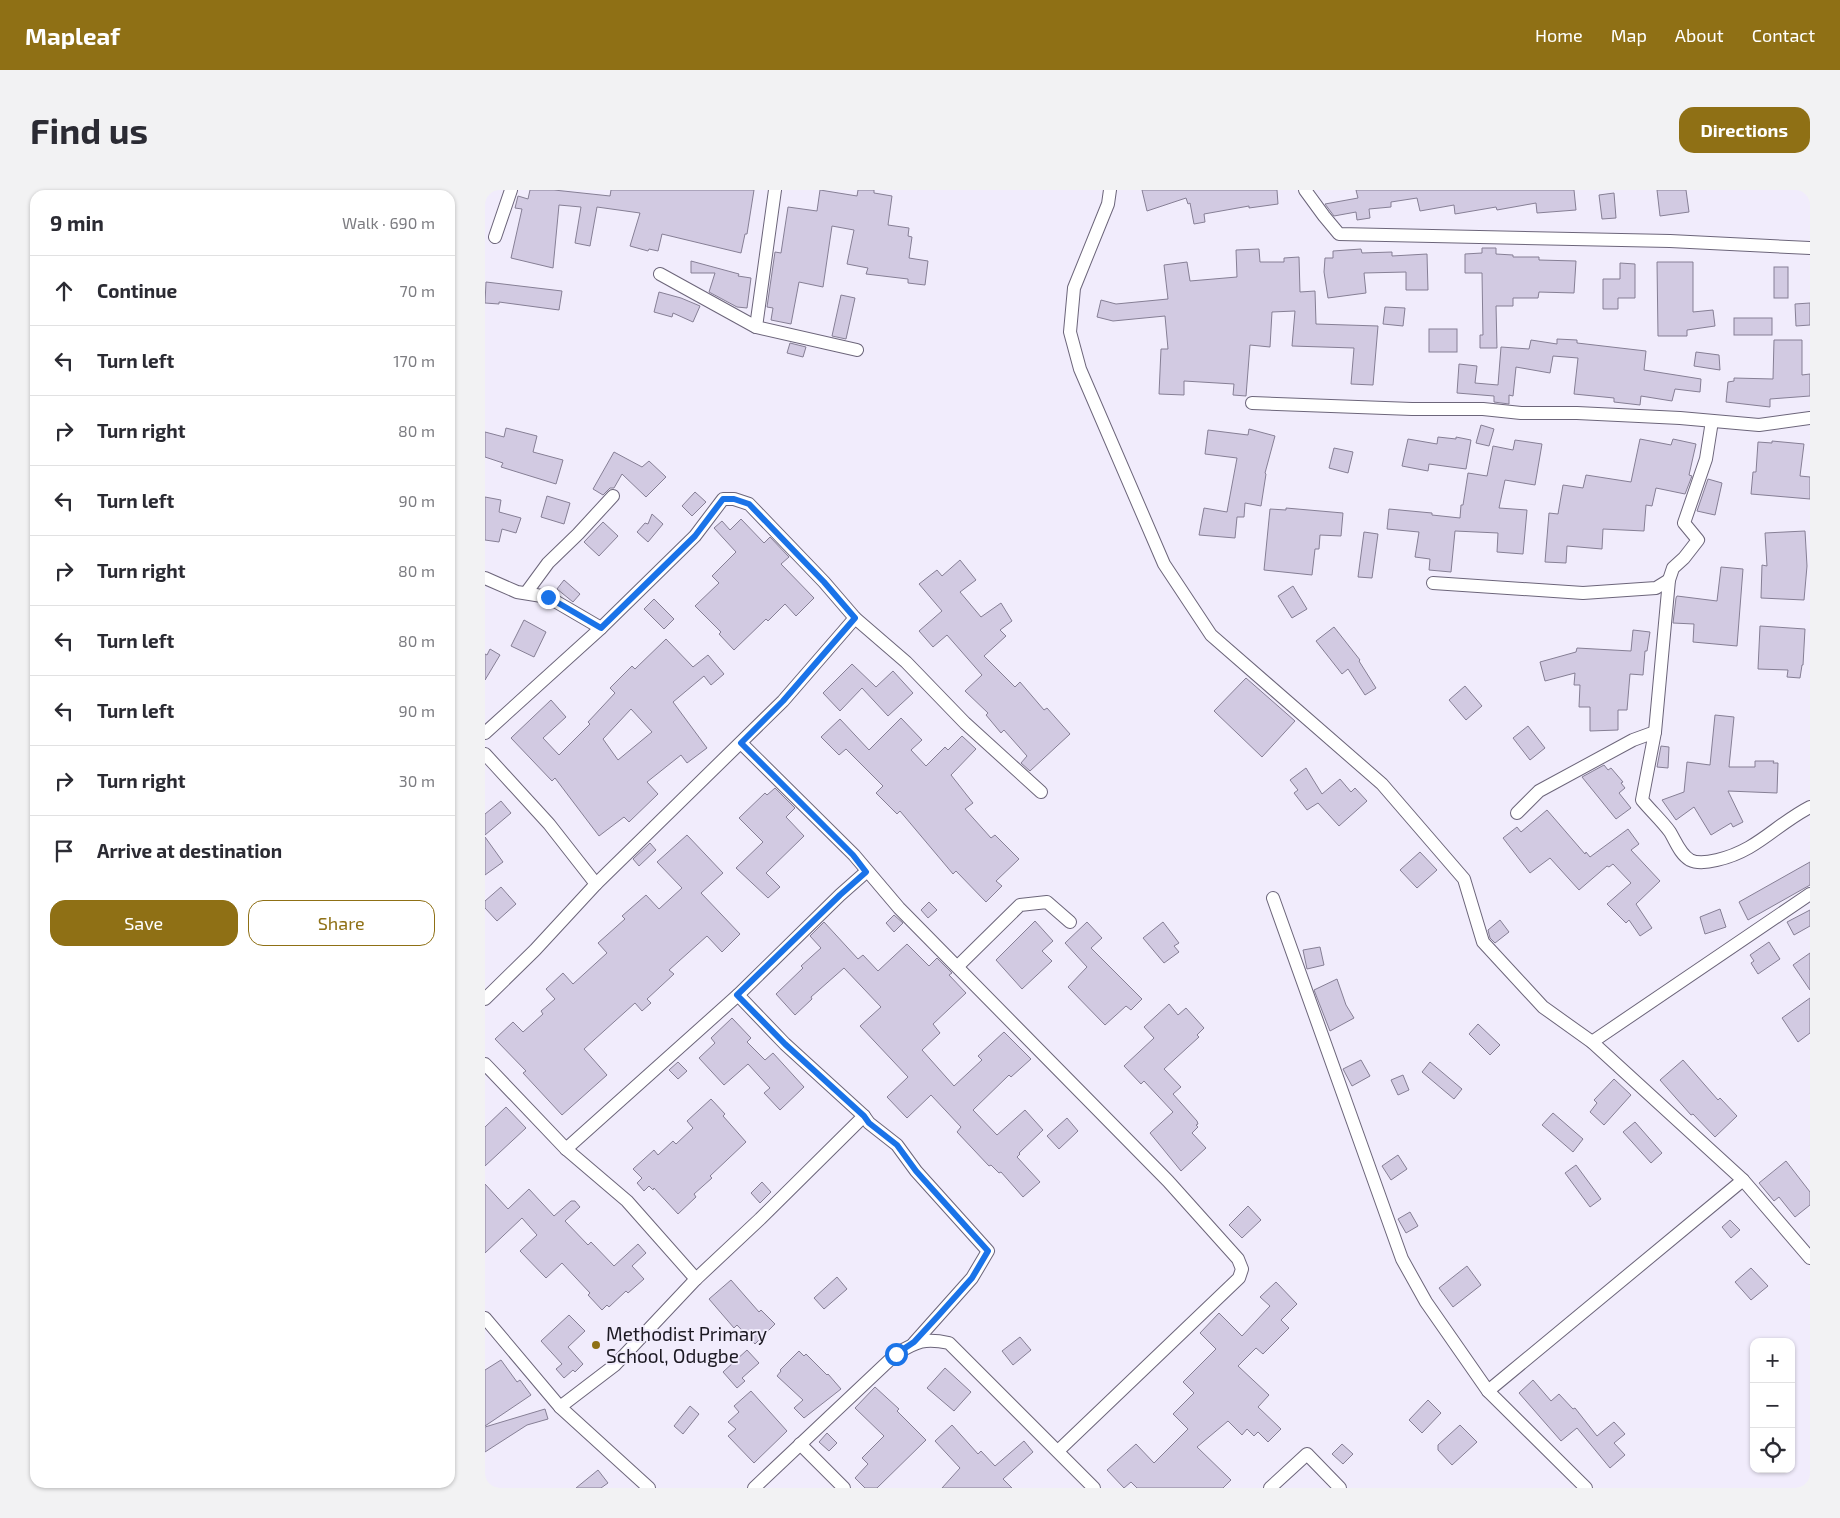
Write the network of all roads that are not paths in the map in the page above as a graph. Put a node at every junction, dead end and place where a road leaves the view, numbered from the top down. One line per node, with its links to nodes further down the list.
1 (511, 190): 5 (street)
2 (775, 190): 8 (street)
3 (1110, 190): 37 (street)
4 (1305, 190): 6 (street)
5 (495, 237)
6 (1810, 248)
7 (660, 274): 8 (street)
8 (756, 327): 9 (street)
9 (857, 350)
10 (1252, 403): 12 (street)
11 (1810, 418): 12 (street)
12 (1712, 421): 15 (street)
13 (613, 496): 18 (street)
14 (485, 578): 18 (street)
15 (1669, 580): 17 (street); 19 (street)
16 (1433, 583): 17 (street)
17 (1656, 588): 19 (street)
18 (526, 593): 21 (street)
19 (1667, 598): 22 (street)
20 (855, 618): 21 (street); 24 (street); 26 (street)
21 (601, 628): 23 (street)
22 (1655, 732): 27 (street); 28 (street)
23 (485, 733)
24 (741, 743): 29 (street); 30 (street)
25 (485, 754): 30 (street)
26 (1041, 792)
27 (1810, 807)
28 (1517, 813)
29 (866, 872): 34 (street); 35 (street)
30 (596, 884): 36 (street)
31 (1810, 894): 37 (street)
32 (1273, 898): 46 (street)
33 (1070, 922): 34 (street)
34 (958, 966): 49 (street)
35 (737, 995): 39 (street); 40 (street)
36 (485, 999)
37 (1592, 1042): 41 (street)
38 (485, 1064): 40 (street)
39 (864, 1116): 43 (street); 45 (street)
40 (566, 1149): 43 (street)
41 (1743, 1180): 42 (street); 46 (street)
42 (1810, 1258)
43 (696, 1279): 47 (street)
44 (485, 1318): 47 (street)
45 (914, 1342): 48 (street); 49 (street)
46 (1489, 1391): 56 (street)
47 (560, 1407): 50 (street)
48 (800, 1444): 51 (street); 52 (street)
49 (1058, 1451): 53 (street)
50 (649, 1488)
51 (754, 1488)
52 (843, 1488)
53 (1095, 1488)
54 (1270, 1488): 55 (street)
55 (1341, 1488)
56 (1586, 1488)

